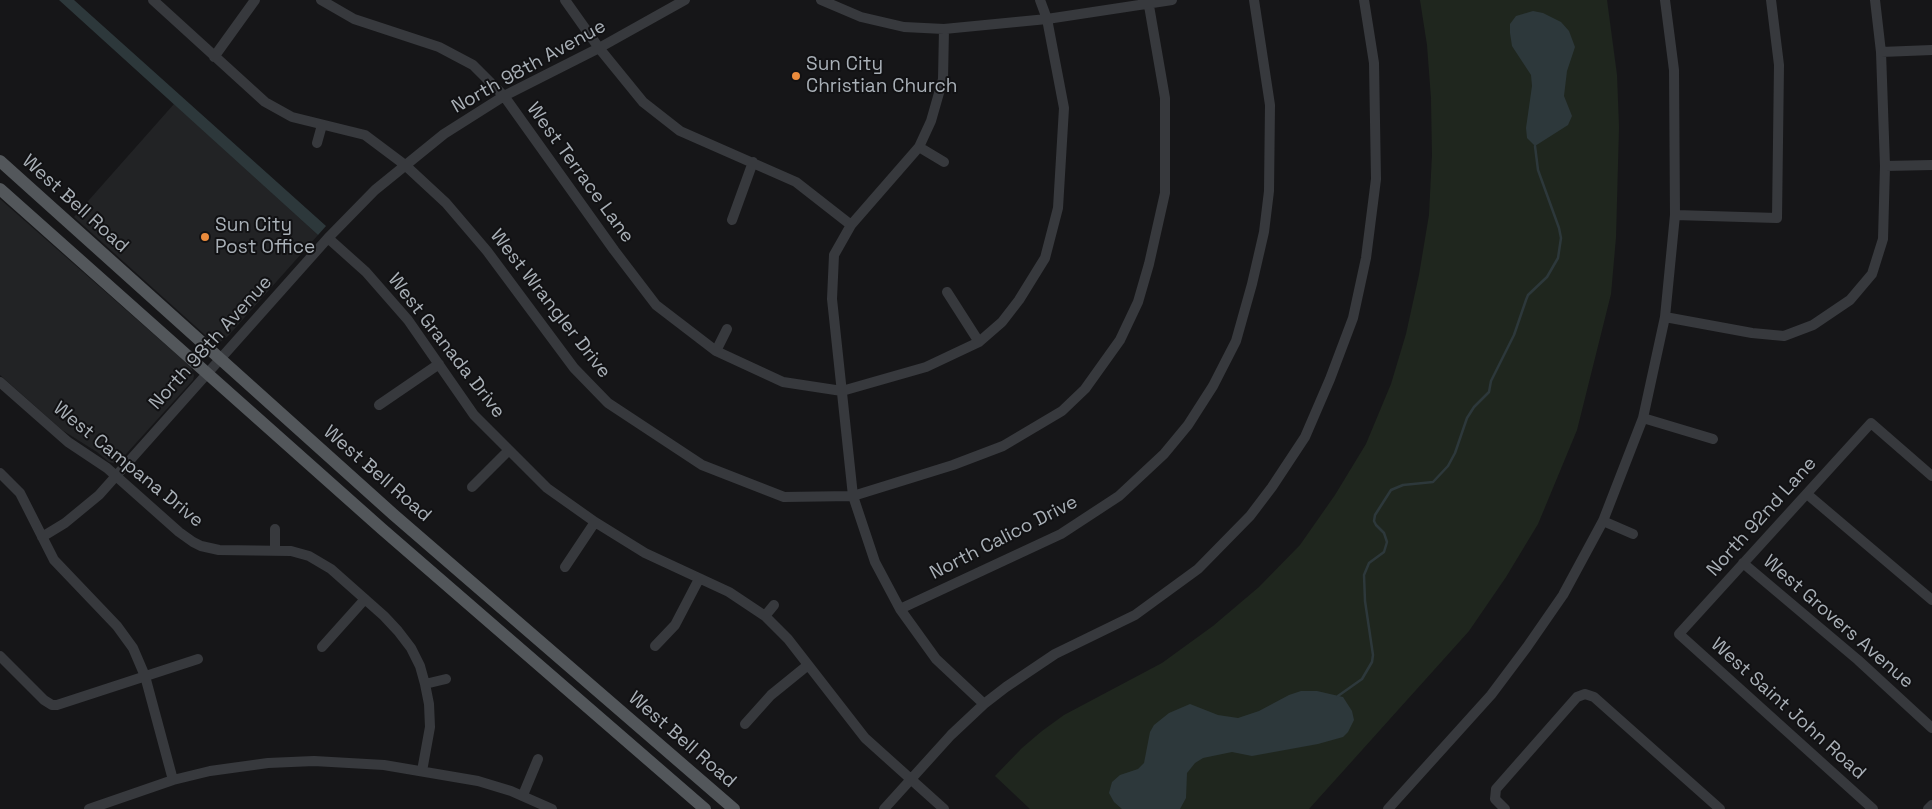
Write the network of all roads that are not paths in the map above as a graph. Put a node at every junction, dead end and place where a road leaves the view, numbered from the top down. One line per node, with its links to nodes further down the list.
1 (153, 0): 20 (street, West Wrangler Drive)
2 (255, 0): 20 (street)
3 (320, 0): 21 (street, West Terrace Lane)
4 (565, 0): 17 (street)
5 (685, 0): 17 (street, North 98th Avenue)
6 (821, 0): 16 (street)
7 (1040, 0): 15 (street)
8 (1172, 0): 14 (street)
9 (1254, 0): 68 (street, North Calico Drive)
10 (1364, 0): 79 (street)
11 (1665, 0): 32 (street)
12 (1771, 0): 32 (street)
13 (1875, 0): 19 (street)
14 (1148, 1): 15 (street); 55 (street, West Wrangler Drive)
15 (1047, 19): 16 (street); 39 (street)
16 (944, 29): 24 (street)
17 (600, 48): 21 (street, North 98th Avenue); 26 (street)
18 (1932, 50): 19 (street)
19 (1880, 52): 29 (street)
20 (214, 57): 22 (street, West Wrangler Drive)
21 (504, 96): 28 (street, North 98th Avenue); 40 (street, West Terrace Lane)
22 (322, 125): 23 (street); 28 (street, West Wrangler Drive)
23 (317, 143)
24 (919, 147): 27 (street); 34 (street)
25 (0, 161): 41 (main road, West Bell Road)
26 (753, 162): 33 (street); 34 (street)
27 (944, 162)
28 (405, 165): 35 (street, North 98th Avenue); 55 (street, West Wrangler Drive)
29 (1885, 166): 30 (street); 37 (street)
30 (1932, 166)
31 (0, 189): 43 (main road, West Bell Road)
32 (1675, 215): 37 (street)
33 (732, 220)
34 (851, 225): 45 (street)
35 (328, 238): 41 (street, North 98th Avenue); 42 (street, West Granada Drive)
36 (946, 292): 39 (street)
37 (1665, 317): 47 (street)
38 (727, 329): 40 (street)
39 (979, 342): 45 (street)
40 (716, 350): 45 (street, West Terrace Lane)
41 (220, 360): 43 (street, North 98th Avenue); 91 (main road, West Bell Road)
42 (439, 364): 46 (street); 49 (street, West Granada Drive)
43 (208, 373): 51 (street, North 98th Avenue); 90 (main road, West Bell Road)
44 (0, 382): 51 (street, West Campana Drive)
45 (842, 391): 55 (street)
46 (379, 405)
47 (1643, 418): 48 (street); 56 (street)
48 (1713, 439)
49 (509, 450): 53 (street); 57 (street, West Granada Drive)
50 (0, 473): 60 (street)
51 (116, 476): 60 (street, North 98th Avenue); 61 (street, West Campana Drive)
52 (1932, 476): 54 (street, North 92nd Lane)
53 (472, 487)
54 (1806, 494): 62 (street, North 92nd Lane); 66 (street)
55 (854, 496): 68 (street)
56 (1603, 521): 59 (street); 94 (street)
57 (595, 522): 63 (street); 64 (street, West Granada Drive)
58 (275, 529): 61 (street)
59 (1633, 534)
60 (42, 537): 76 (street)
61 (275, 551): 65 (street, West Campana Drive)
62 (1743, 563): 70 (street, North 92nd Lane); 81 (street, West Grovers Avenue)
63 (565, 567)
64 (699, 579): 69 (street, West Granada Drive); 71 (street)
65 (365, 599): 72 (street); 78 (street, West Campana Drive)
66 (1932, 600)
67 (774, 605): 69 (street)
68 (900, 608): 79 (street)
69 (764, 616): 75 (street, West Granada Drive)
70 (1679, 634): 97 (street, West Saint John Road)
71 (655, 646)
72 (322, 647)
73 (0, 656): 76 (street)
74 (198, 659): 76 (street)
75 (808, 665): 80 (street); 85 (street, West Granada Drive)
76 (146, 676): 84 (street)
77 (446, 678): 78 (street)
78 (425, 684): 83 (street, West Campana Drive)
79 (984, 704): 85 (street)
80 (745, 724)
81 (1932, 728)
82 (538, 758): 86 (street)
83 (422, 771): 84 (street); 86 (street)
84 (173, 780): 88 (street)
85 (910, 780): 92 (street); 93 (street, West Granada Drive)
86 (523, 795): 89 (street)
87 (1932, 805): 98 (street)
88 (89, 809)
89 (552, 809)
90 (705, 809)
91 (734, 809)
92 (884, 809)
93 (944, 809)
94 (1388, 809)
95 (1505, 809): 96 (street)
96 (1720, 809)
97 (1873, 809)
98 (1928, 809)

